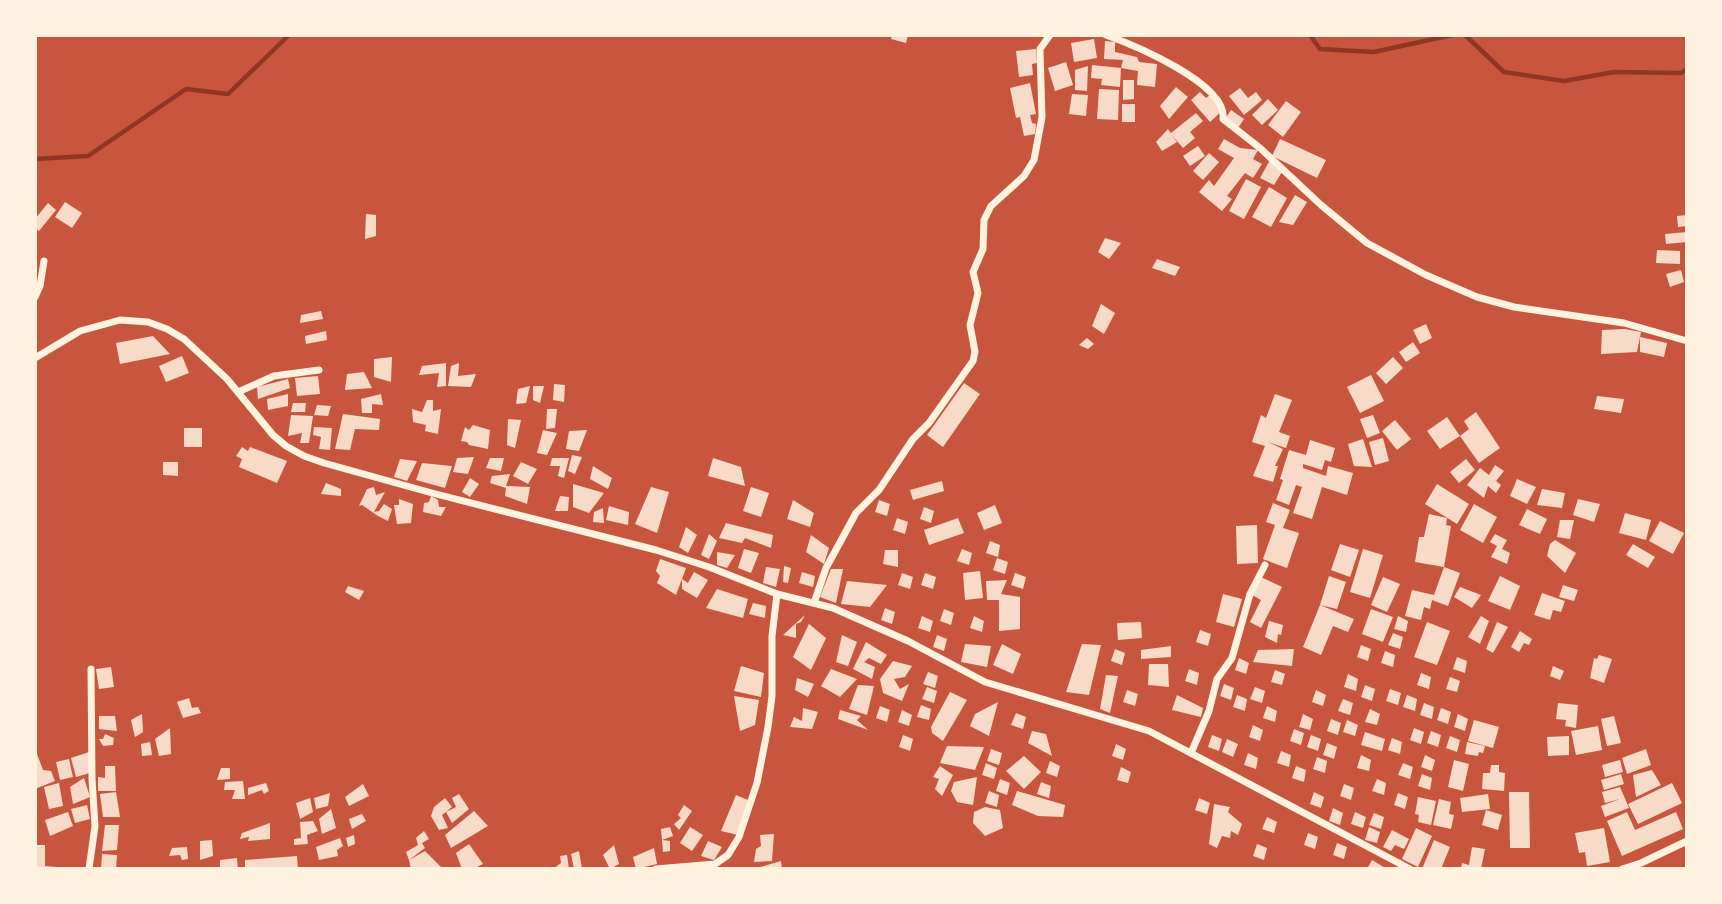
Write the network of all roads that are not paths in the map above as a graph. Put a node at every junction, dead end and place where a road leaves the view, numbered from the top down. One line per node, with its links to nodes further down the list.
1 (1050, 35): 11 (street)
2 (1106, 35): 5 (street)
3 (44, 261): 4 (street)
4 (35, 297)
5 (1687, 341)
6 (35, 358): 8 (street)
7 (318, 370): 8 (street)
8 (238, 392): 10 (street)
9 (1265, 565): 13 (street)
10 (777, 594): 11 (street); 16 (street)
11 (814, 603): 13 (street)
12 (91, 668): 15 (street)
13 (1191, 753): 17 (street)
14 (1687, 841): 18 (street)
15 (89, 869)
16 (656, 869)
17 (1410, 869)
18 (1622, 869)

